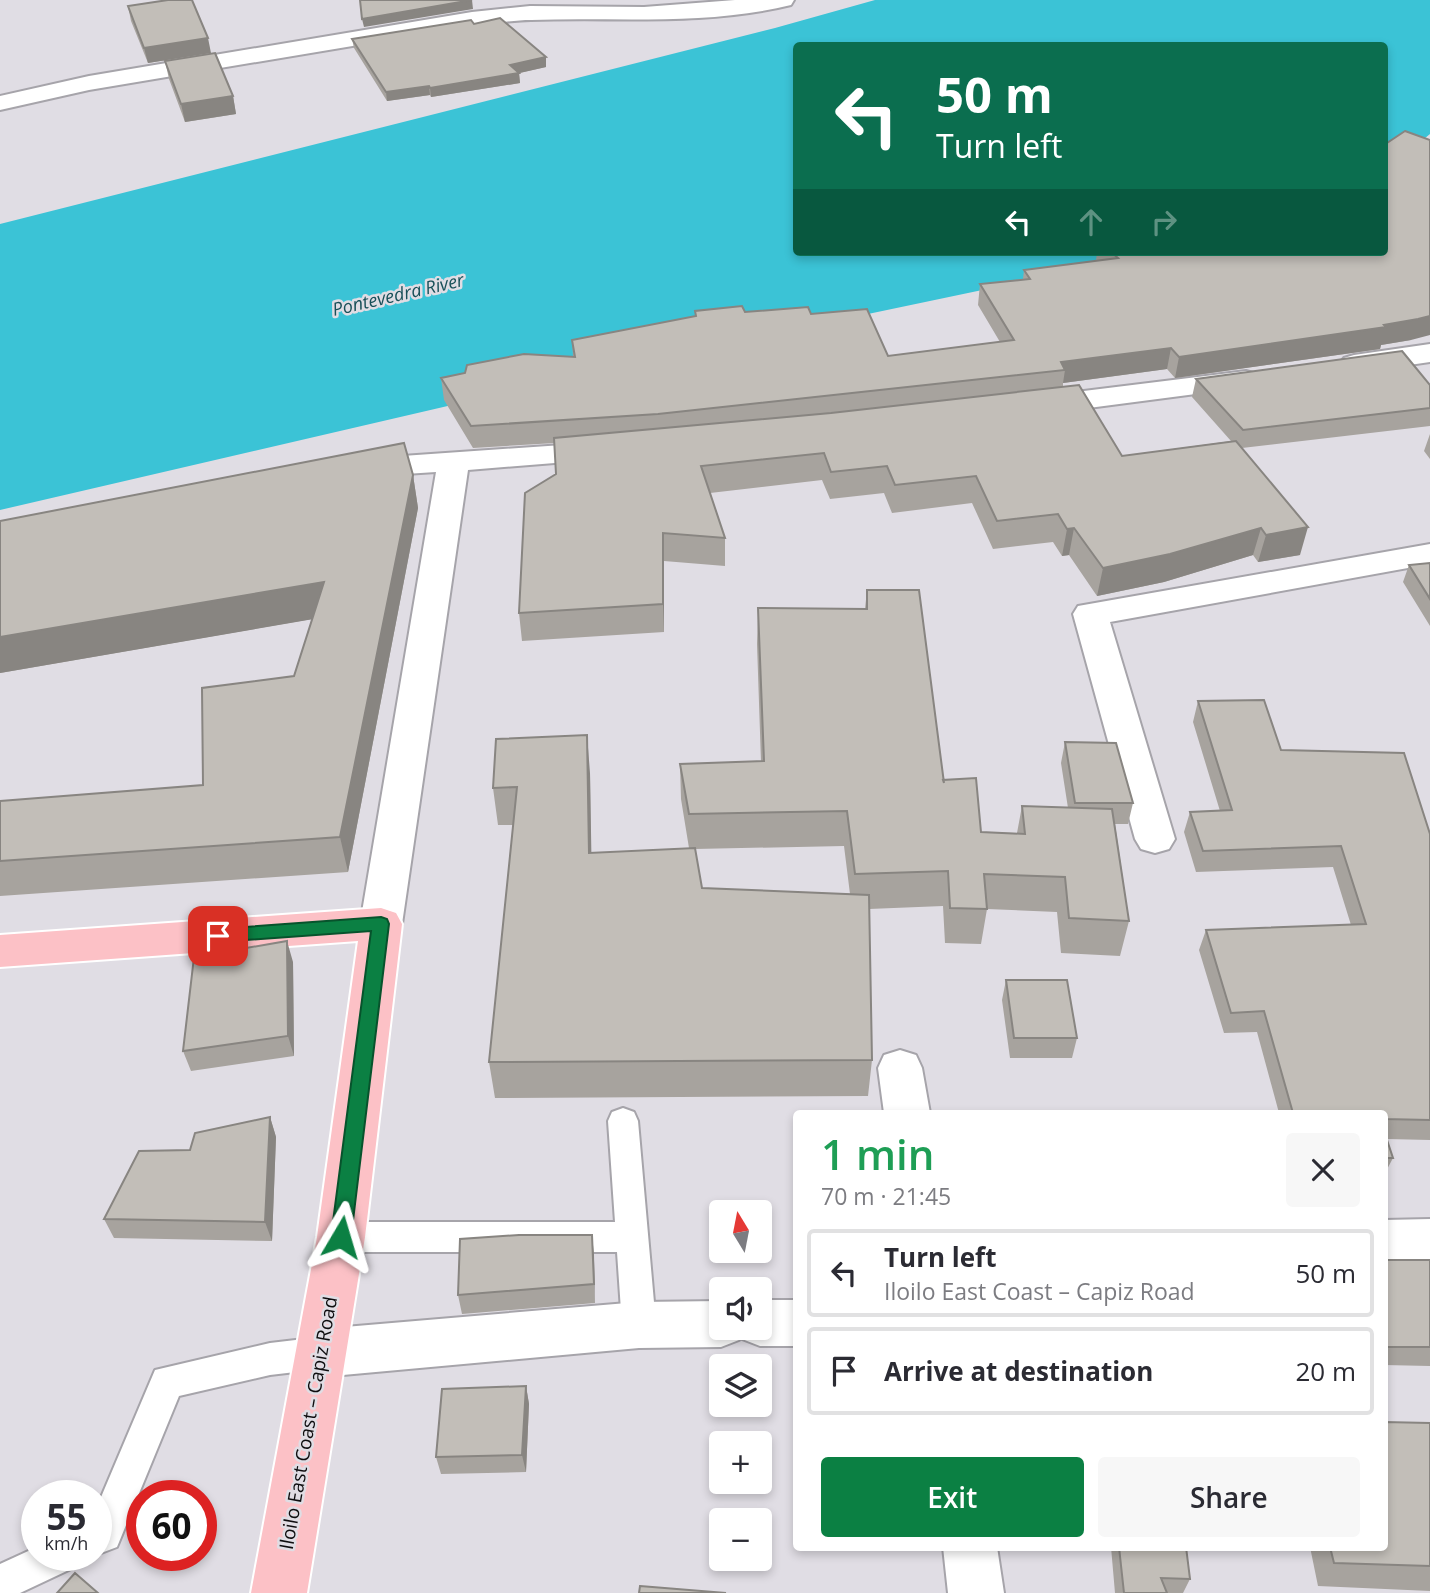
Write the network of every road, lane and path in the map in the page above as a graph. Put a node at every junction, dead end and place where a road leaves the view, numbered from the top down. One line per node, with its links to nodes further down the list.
1 (783, 0): 2 (street)
2 (0, 103)
3 (1430, 353): 4 (street)
4 (1320, 369)
5 (1278, 375): 6 (street)
6 (1003, 409)
7 (632, 449): 8 (street)
8 (453, 462): 9 (street); 12 (street)
9 (327, 474)
10 (1430, 554): 11 (street)
11 (1155, 839)
12 (381, 924): 13 (main road); 17 (main road, Iloilo East Coast – Capiz Road)
13 (0, 951)
14 (900, 1068): 15 (street)
15 (907, 1110)
16 (623, 1121): 18 (lane)
17 (341, 1237): 18 (lane); 25 (main road, Iloilo East Coast – Capiz Road)
18 (632, 1237): 24 (lane)
19 (1430, 1240): 20 (street)
20 (1388, 1241)
21 (772, 1323): 22 (street)
22 (793, 1323)
23 (709, 1324): 24 (street)
24 (639, 1325): 25 (street)
25 (321, 1353): 26 (lane); 30 (main road, Iloilo East Coast – Capiz Road)
26 (112, 1515)
27 (971, 1551): 31 (street)
28 (26, 1571): 29 (lane)
29 (0, 1583)
30 (279, 1593)
31 (976, 1593)

